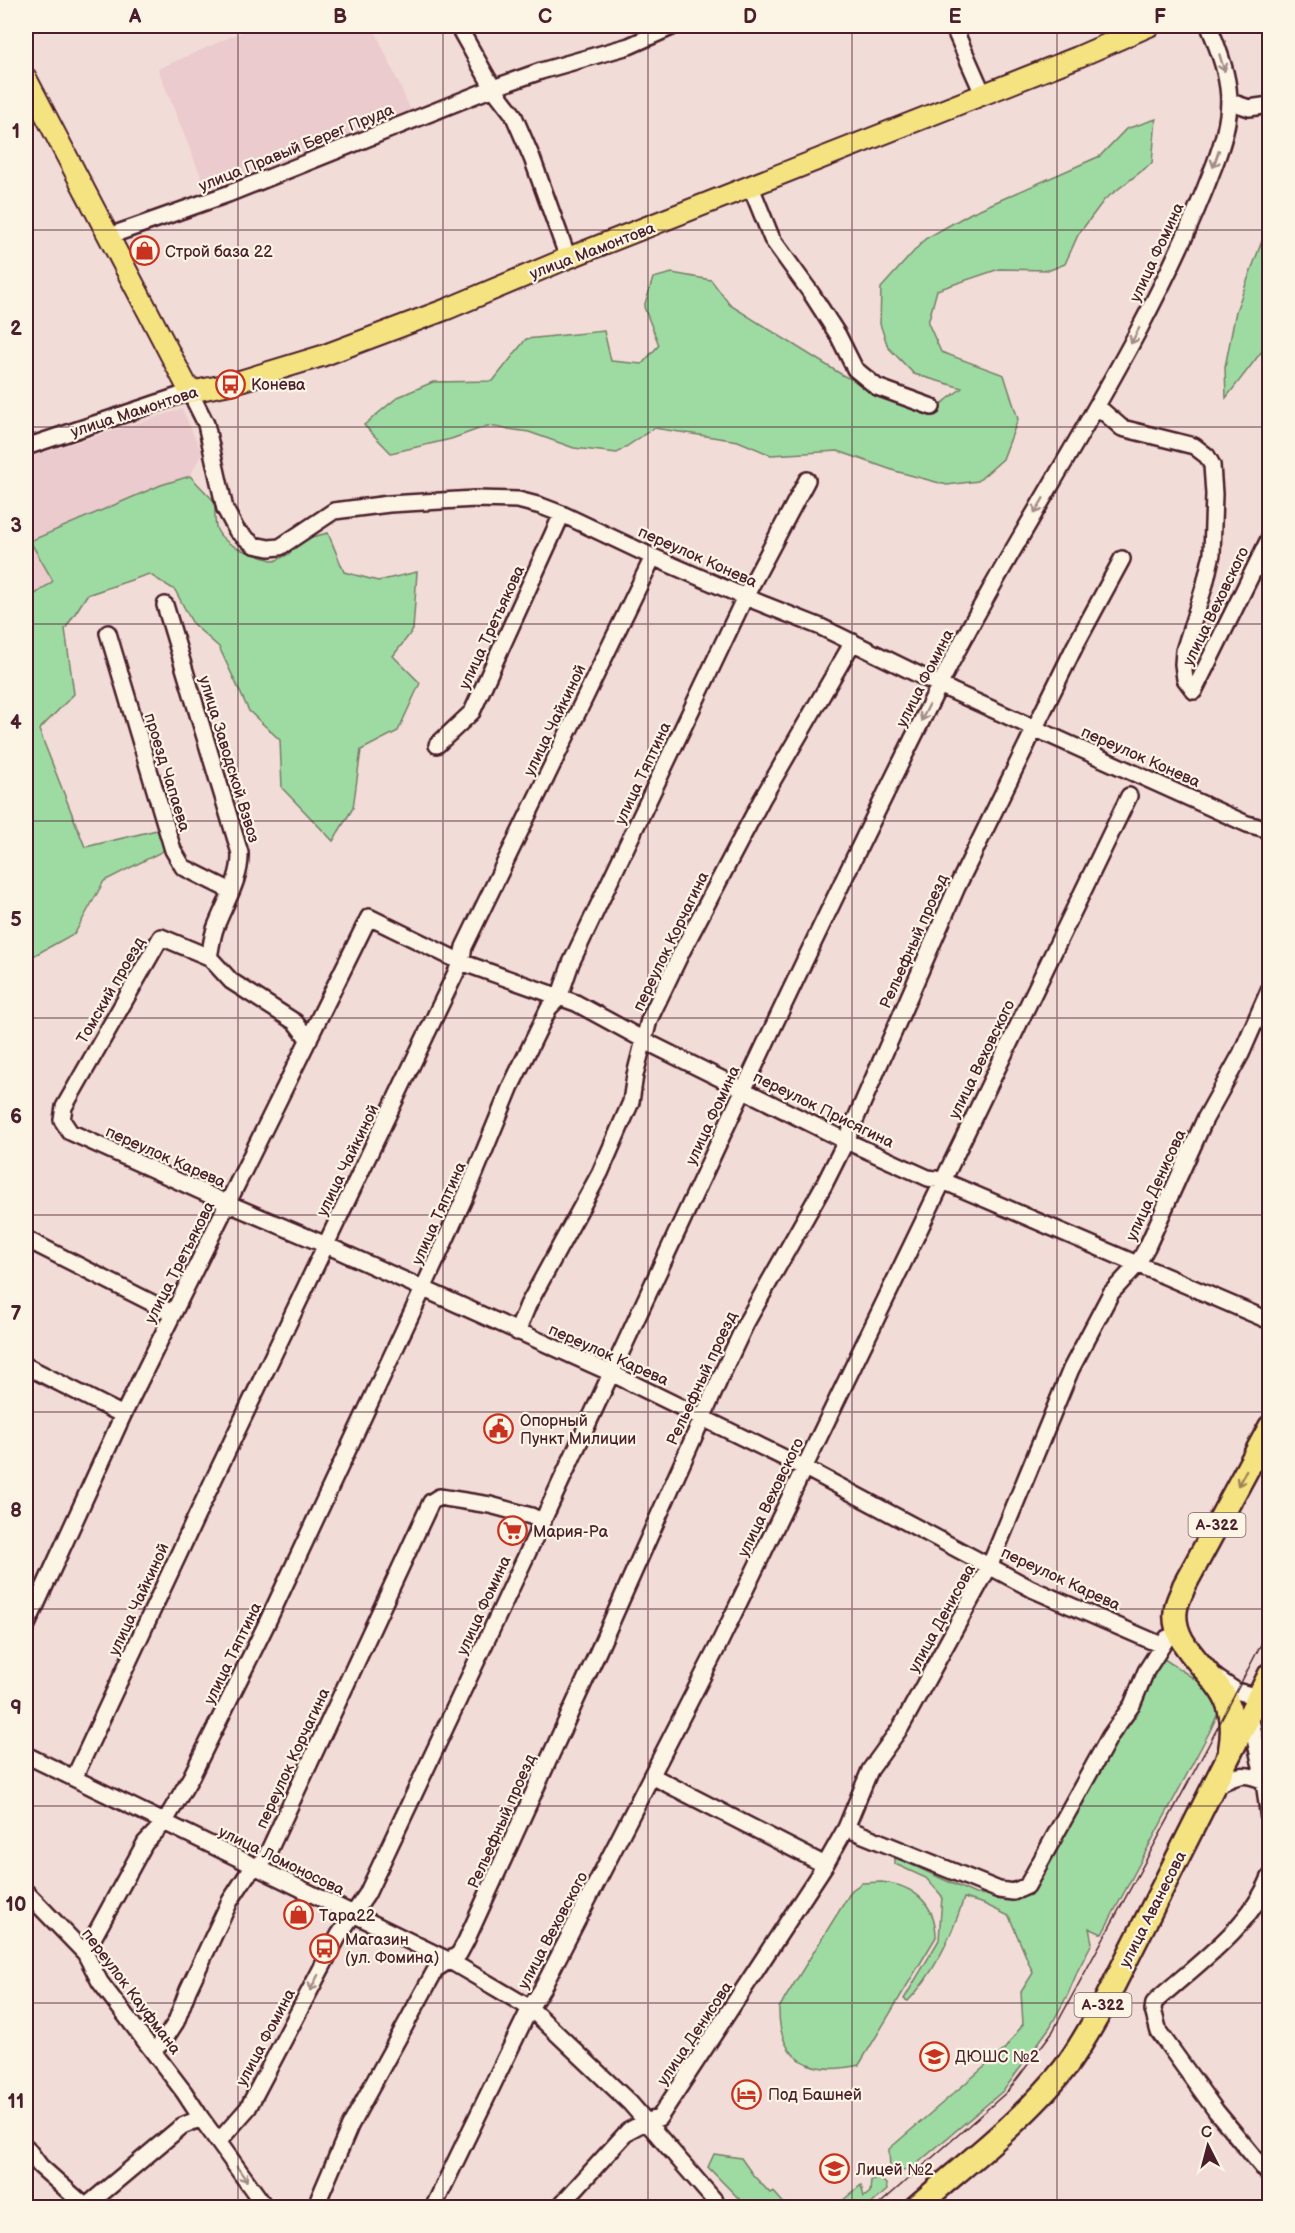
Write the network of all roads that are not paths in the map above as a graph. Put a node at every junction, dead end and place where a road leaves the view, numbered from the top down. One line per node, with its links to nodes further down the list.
1 (458, 26): 7 (street)
2 (674, 26): 7 (street, улица Правый Берег Пруда)
3 (952, 26): 8 (street)
4 (1149, 26): 8 (main road, улица Мамонтова)
5 (1209, 26): 9 (street, one-way to 9)
6 (26, 78): 12 (main road)
7 (493, 88): 12 (street, улица Правый Берег Пруда); 13 (street)
8 (983, 94): 11 (main road, улица Мамонтова)
9 (1231, 102): 10 (street); 16 (street, улица Фомина, one-way to 16)
10 (1269, 105)
11 (751, 188): 13 (main road, улица Мамонтова); 15 (street)
12 (110, 236): 14 (main road)
13 (568, 258): 14 (main road, улица Мамонтова)
14 (190, 392): 17 (street, улица Мамонтова); 19 (street, переулок Конева)
15 (932, 406)
16 (1098, 407): 20 (street, улица Веховского); 27 (street, улица Фомина, one-way to 27)
17 (26, 447)
18 (807, 480): 23 (street, улица Тяптина)
19 (562, 513): 21 (street, переулок Конева); 29 (street, улица Третьякова)
20 (1269, 537)
21 (653, 557): 23 (street, переулок Конева); 35 (street, улица Чайкиной)
22 (1122, 559): 28 (street, Рельефный проезд)
23 (745, 597): 26 (street, переулок Конева); 37 (street, улица Тяптина)
24 (165, 605): 32 (street, улица Заводской Взвоз)
25 (108, 633): 32 (street, проезд Чапаева)
26 (853, 642): 27 (street, переулок Конева); 38 (street, переулок Корчагина)
27 (939, 685): 28 (street, переулок Конева); 40 (street, улица Фомина, one-way to 40)
28 (1034, 727): 31 (street, переулок Конева); 42 (street, Рельефный проезд)
29 (437, 745)
30 (1129, 796): 43 (street, улица Веховского)
31 (1269, 830)
32 (231, 891): 34 (street, улица Заводской Взвоз)
33 (369, 917): 35 (street, переулок Присягина); 39 (street, улица Третьякова)
34 (209, 957): 39 (street); 41 (street, Томский проезд)
35 (461, 962): 37 (street, переулок Присягина); 46 (street, улица Чайкиной)
36 (1269, 988): 47 (street, улица Денисова)
37 (559, 998): 38 (street, переулок Присягина); 48 (street, улица Тяптина)
38 (645, 1039): 40 (street, переулок Присягина); 51 (street, переулок Корчагина)
39 (309, 1040): 44 (street, улица Третьякова)
40 (743, 1090): 42 (street, переулок Присягина); 53 (street, улица Фомина)
41 (64, 1107): 44 (street, переулок Карева)
42 (846, 1141): 43 (street, переулок Присягина); 55 (street, Рельефный проезд)
43 (941, 1180): 47 (street, переулок Присягина); 57 (street, улица Веховского)
44 (229, 1204): 46 (street, переулок Карева); 49 (street, улица Третьякова)
45 (26, 1239): 49 (street)
46 (326, 1245): 48 (street, переулок Карева); 69 (street, улица Чайкиной)
47 (1137, 1265): 50 (street, переулок Присягина); 59 (street, улица Денисова)
48 (423, 1289): 51 (street, переулок Карева); 72 (street, улица Тяптина)
49 (172, 1313): 54 (street, улица Третьякова)
50 (1269, 1321)
51 (517, 1332): 53 (street, переулок Карева)
52 (26, 1366): 54 (street)
53 (611, 1374): 55 (street, переулок Карева); 58 (street, улица Фомина)
54 (123, 1415): 60 (street, улица Третьякова)
55 (702, 1416): 57 (street, переулок Карева); 81 (street, Рельефный проезд)
56 (1269, 1427): 61 (highway, А-322, one-way to 61)
57 (805, 1468): 59 (street, переулок Карева); 68 (street, улица Веховского)
58 (543, 1522): 76 (street, переулок Корчагина); 79 (street, улица Фомина)
59 (990, 1565): 62 (street, переулок Карева); 73 (street, улица Денисова)
60 (26, 1627)
61 (1177, 1627): 62 (street); 63 (highway, улица Аванесова / А-322)
62 (1161, 1645): 73 (street)
63 (1200, 1666): 65 (street); 67 (highway, улица Аванесова / А-322)
64 (1269, 1674): 65 (highway, улица Аванесова / А-322)
65 (1259, 1706): 67 (highway, улица Аванесова / А-322); 70 (street)
66 (26, 1755): 69 (street, улица Ломоносова)
67 (1229, 1757): 71 (highway, улица Аванесова / А-322)
68 (652, 1776): 75 (street); 82 (street, улица Веховского)
69 (74, 1778): 72 (street, улица Ломоносова)
70 (1264, 1781): 71 (street); 74 (street)
71 (1215, 1786): 95 (highway, улица Аванесова / А-322)
72 (164, 1823): 76 (street, улица Ломоносова); 80 (street, улица Тяптина)
73 (846, 1827): 75 (street, улица Денисова)
74 (1269, 1827)
75 (825, 1864): 85 (street, улица Денисова)
76 (256, 1868): 79 (street, улица Ломоносова); 83 (street, переулок Корчагина)
77 (1269, 1877): 88 (street)
78 (26, 1892): 80 (street, переулок Кауфмана)
79 (354, 1914): 81 (street, улица Ломоносова); 86 (street, улица Фомина, one-way to 86)
80 (84, 1953): 83 (street, переулок Кауфмана)
81 (450, 1961): 82 (street, улица Ломоносова); 92 (street, Рельефный проезд)
82 (530, 2008): 85 (street, улица Ломоносова); 93 (street, улица Веховского)
83 (153, 2050): 84 (street, переулок Кауфмана)
84 (201, 2118): 86 (street, переулок Кауфмана); 90 (street)
85 (646, 2121): 89 (street, улица Ломоносова); 94 (street, улица Денисова)
86 (219, 2141): 91 (street, переулок Кауфмана, one-way to 91)
87 (26, 2147): 90 (street)
88 (1269, 2176)
89 (714, 2205)
90 (84, 2207)
91 (266, 2208)
92 (315, 2208)
93 (433, 2208)
94 (558, 2208)
95 (915, 2208)

